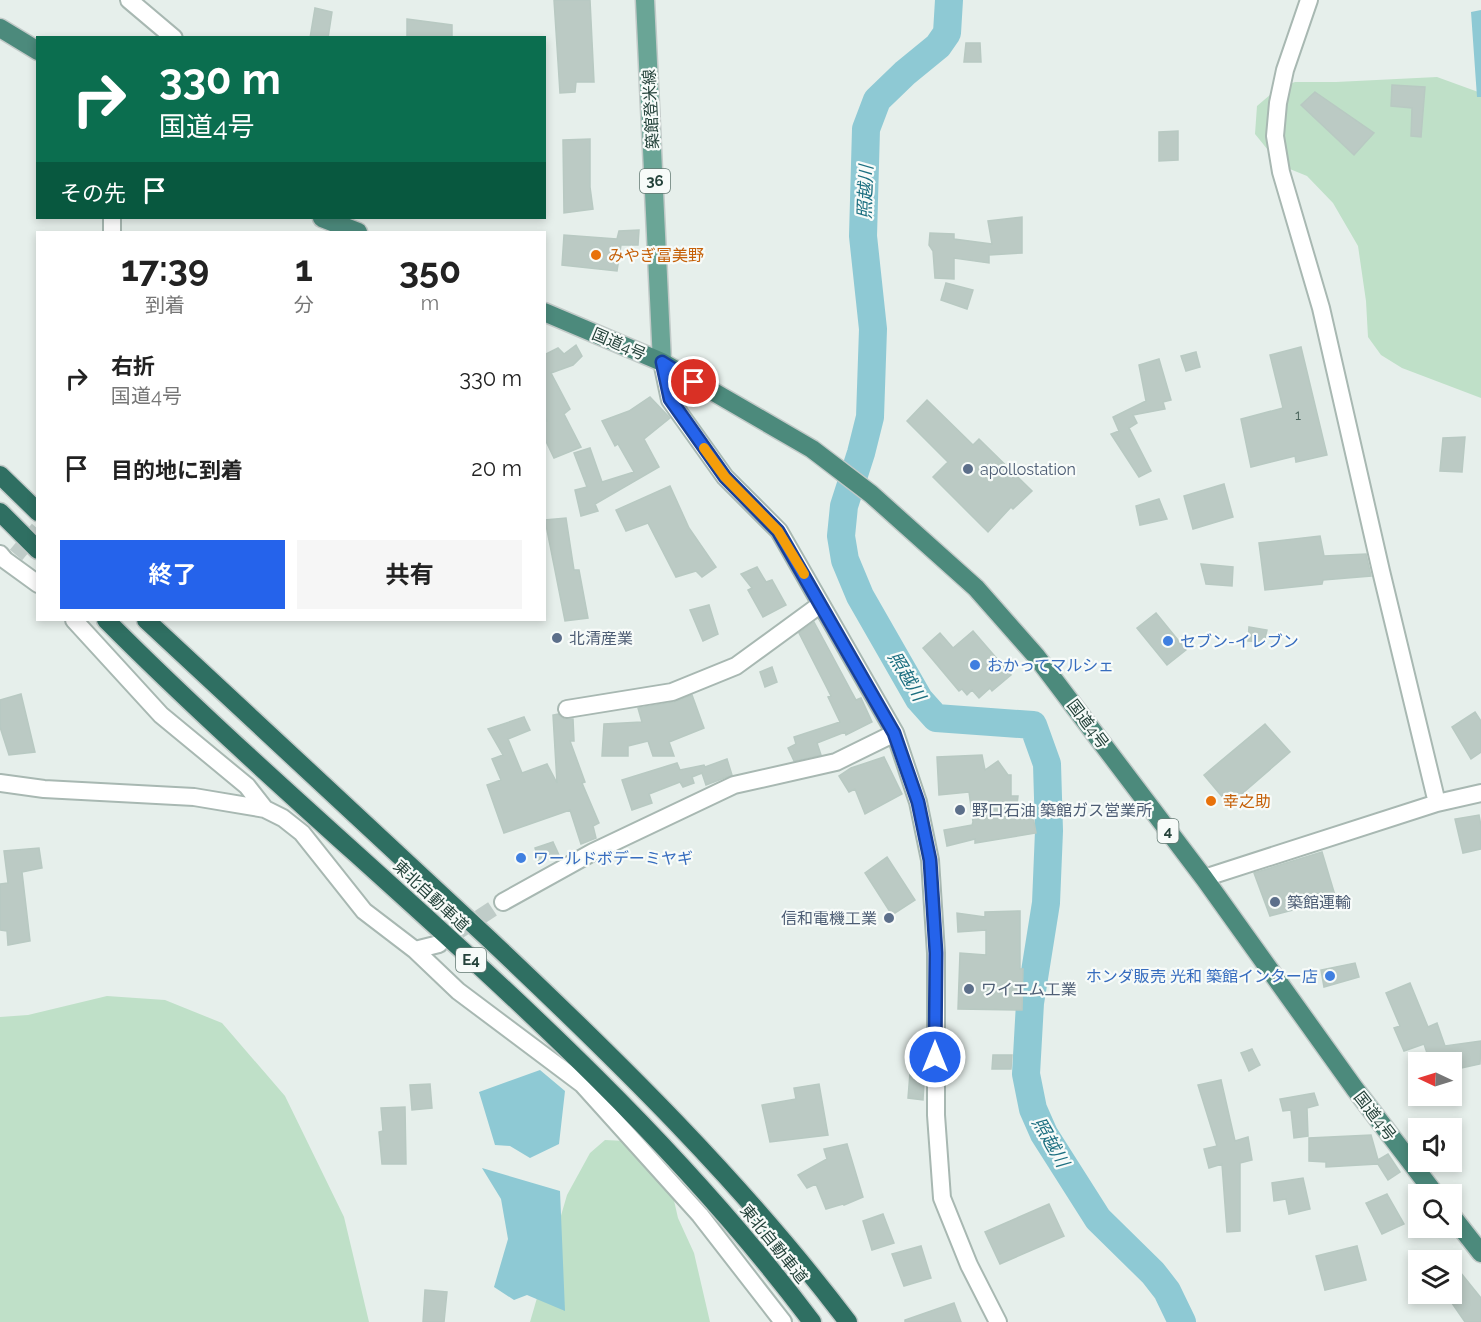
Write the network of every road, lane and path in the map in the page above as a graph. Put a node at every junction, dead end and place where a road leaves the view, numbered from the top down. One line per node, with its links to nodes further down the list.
1 (129, 0): 5 (street)
2 (645, 0): 10 (main road, 築館登米線 / 36)
3 (1309, 0): 25 (street)
4 (0, 28): 6 (highway)
5 (172, 36)
6 (36, 50)
7 (325, 219): 8 (highway)
8 (355, 231)
9 (546, 313): 10 (highway, 国道4号 / 4)
10 (662, 362): 17 (street); 27 (highway, 国道4号 / 4)
11 (0, 474): 12 (highway)
12 (36, 510)
13 (0, 512): 14 (highway)
14 (36, 548)
15 (7, 556): 16 (street)
16 (36, 582)
17 (821, 604): 21 (street); 22 (street)
18 (75, 621): 26 (street)
19 (107, 621): 35 (highway, 東北自動車道 / E4)
20 (147, 621): 36 (highway, 東北自動車道 / E4)
21 (567, 710)
22 (894, 733): 28 (street); 37 (street)
23 (0, 783): 26 (street)
24 (1481, 793): 25 (street)
25 (1437, 803): 27 (street)
26 (265, 809): 30 (street)
27 (1204, 878): 31 (highway, 国道4号 / 4)
28 (503, 902)
29 (439, 944): 30 (street)
30 (415, 950): 34 (street)
31 (1427, 1184)
32 (1462, 1229): 33 (highway)
33 (1481, 1253)
34 (783, 1322)
35 (812, 1322)
36 (848, 1322)
37 (998, 1322)

